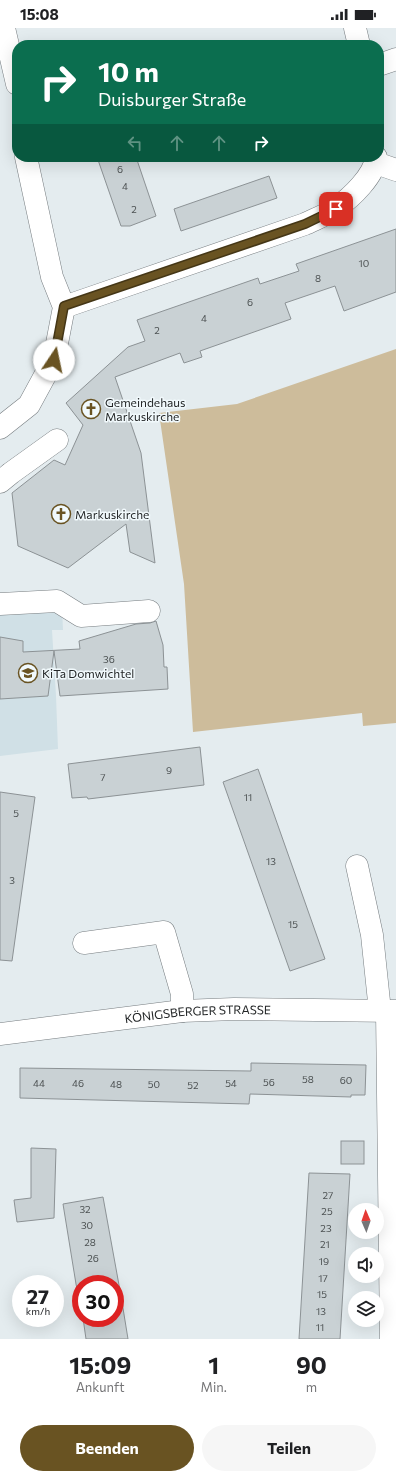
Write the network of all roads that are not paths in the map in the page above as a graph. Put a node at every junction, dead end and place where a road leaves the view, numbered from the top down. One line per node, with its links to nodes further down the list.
1 (4, 28): 5 (street)
2 (356, 28): 3 (street)
3 (358, 40)
4 (396, 59): 6 (street)
5 (12, 62)
6 (384, 63)
7 (27, 162): 11 (street)
8 (375, 162): 11 (street)
9 (380, 162): 10 (street)
10 (396, 170)
11 (64, 306): 12 (street)
12 (1, 427)
13 (57, 440): 14 (street)
14 (0, 482)
15 (0, 604): 16 (street)
16 (149, 611)
17 (358, 866): 20 (street)
18 (84, 943): 19 (street)
19 (182, 1011): 20 (street, KÖNIGSBERGER STRASSE); 21 (street, KÖNIGSBERGER STRASSE)
20 (388, 1011): 22 (street)
21 (0, 1034)
22 (391, 1339)

